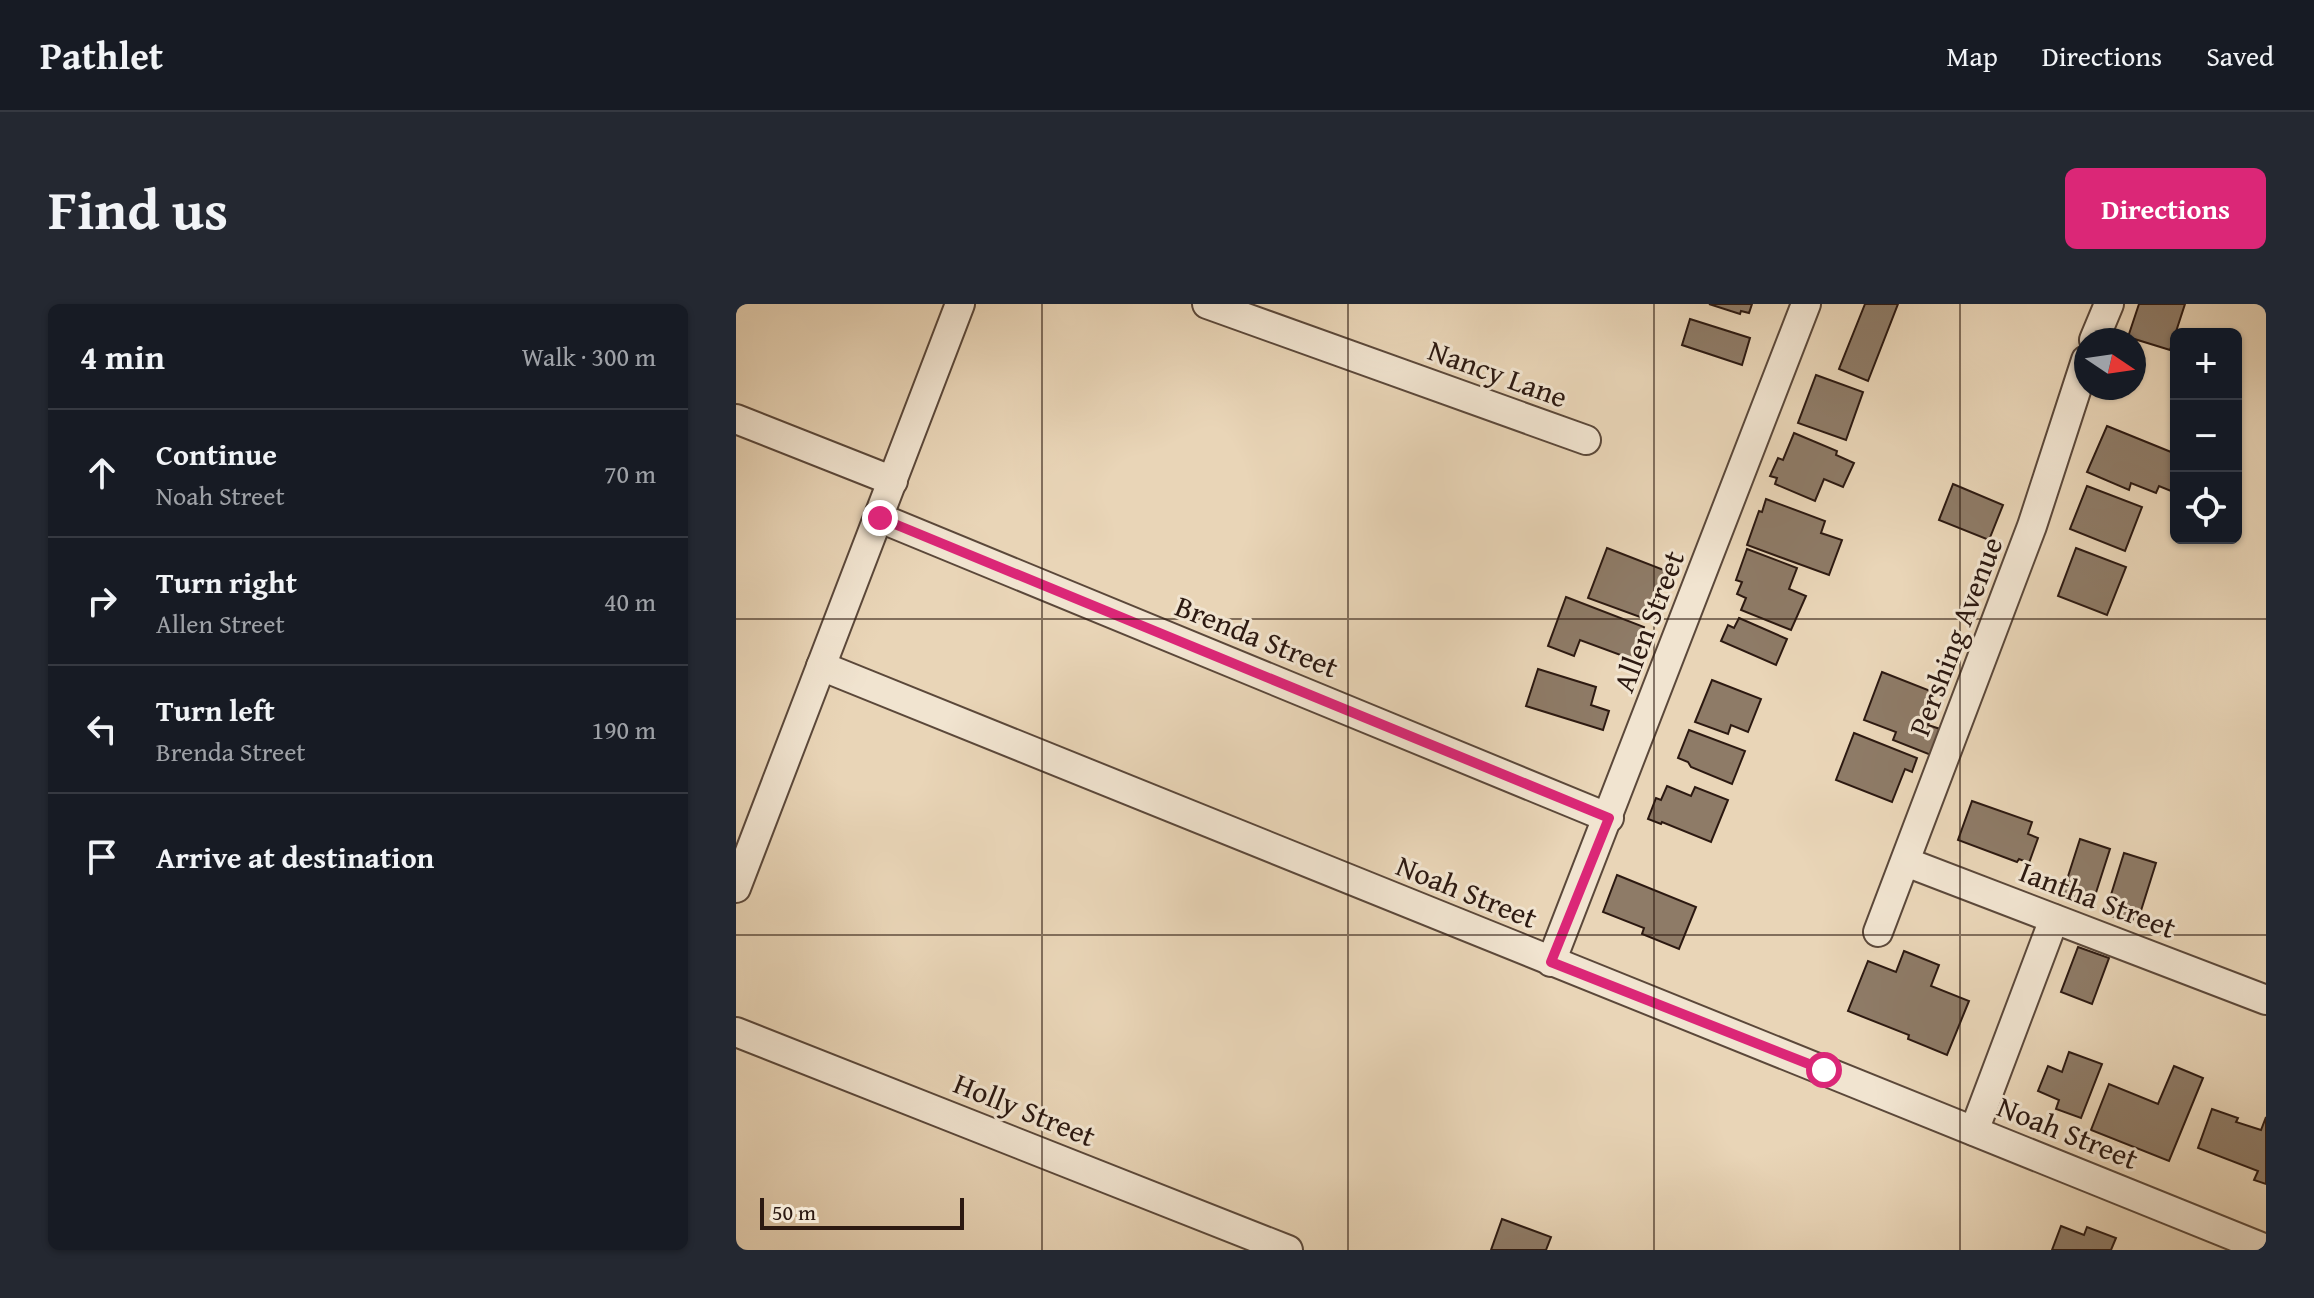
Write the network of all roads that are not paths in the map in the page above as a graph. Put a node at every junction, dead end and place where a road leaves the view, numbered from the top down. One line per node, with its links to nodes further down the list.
1 (960, 304): 9 (street)
2 (1207, 304): 8 (street, Nancy Lane)
3 (1806, 304): 12 (street, Allen Street)
4 (2109, 304): 5 (street)
5 (2099, 328)
6 (2074, 397): 13 (street, Pershing Avenue)
7 (736, 419): 9 (street)
8 (1586, 440)
9 (893, 481): 10 (street)
10 (880, 518): 11 (street); 12 (street, Brenda Street)
11 (821, 666): 14 (street); 17 (street, Noah Street)
12 (1609, 818): 17 (street, Allen Street)
13 (1906, 862): 15 (street, Iantha Street); 16 (street, Pershing Avenue)
14 (736, 888)
15 (2054, 919): 18 (street, Iantha Street); 20 (street)
16 (1878, 932)
17 (1551, 962): 20 (street, Noah Street)
18 (2266, 1000)
19 (736, 1032): 22 (street, Holly Street)
20 (1974, 1131): 21 (street, Noah Street)
21 (2266, 1249)
22 (1288, 1250)

